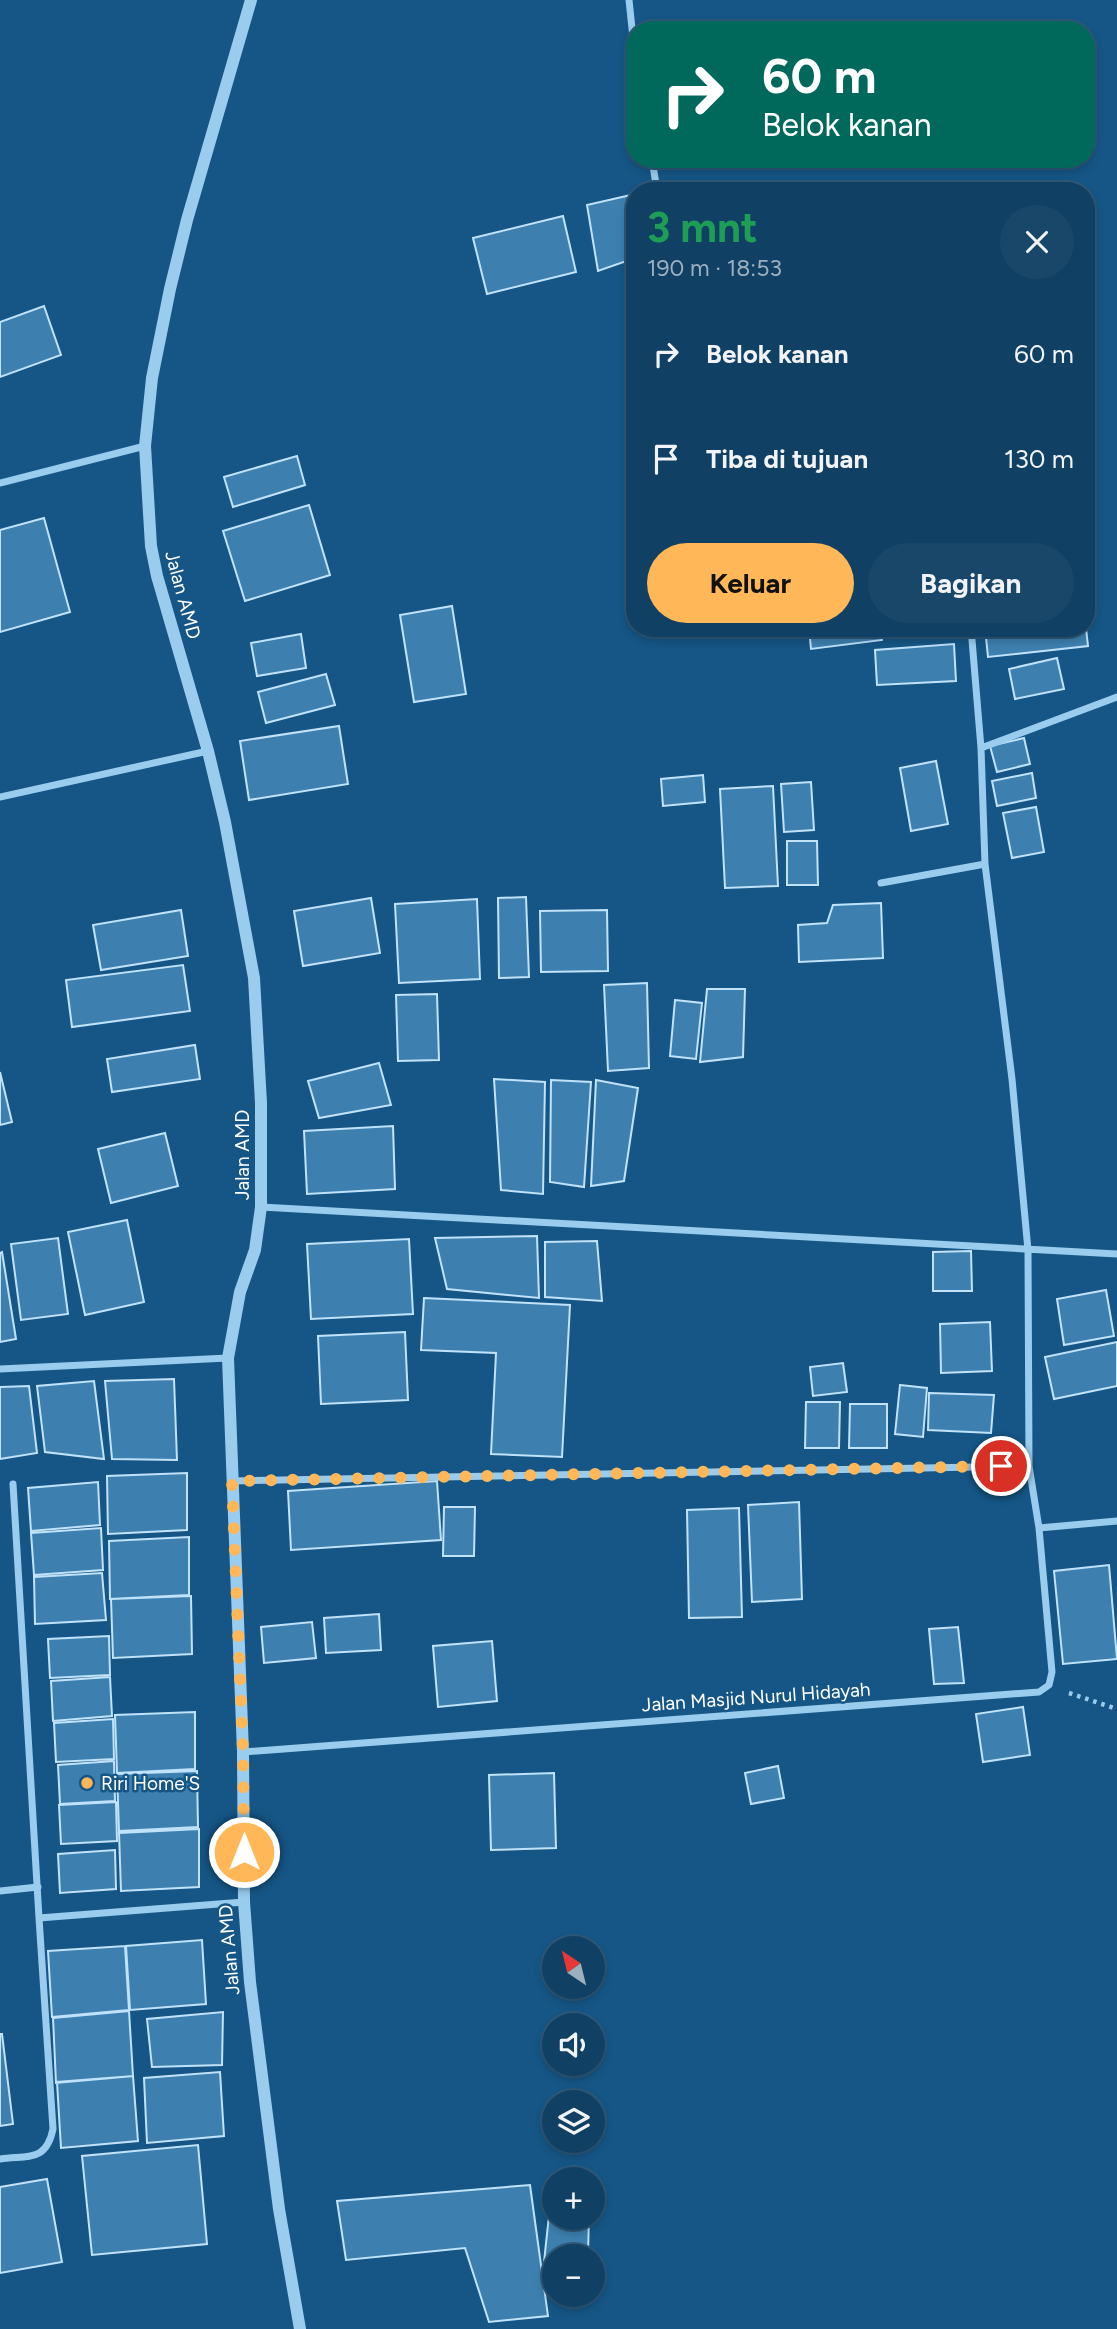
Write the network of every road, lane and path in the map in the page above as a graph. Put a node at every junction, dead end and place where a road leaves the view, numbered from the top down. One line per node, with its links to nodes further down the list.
1 (251, 0): 4 (street, Jalan AMD)
2 (629, 0): 3 (street)
3 (631, 21)
4 (145, 446): 5 (street); 9 (street, Jalan AMD)
5 (0, 483)
6 (972, 637): 8 (street)
7 (1117, 698): 8 (street)
8 (981, 747): 11 (street)
9 (208, 751): 10 (street); 13 (street, Jalan AMD)
10 (0, 797)
11 (985, 864): 12 (street); 14 (street)
12 (881, 883)
13 (261, 1207): 14 (street); 16 (street, Jalan AMD)
14 (1028, 1250): 15 (street); 18 (street)
15 (1117, 1254)
16 (228, 1358): 17 (street); 19 (street, Jalan AMD)
17 (0, 1369)
18 (1029, 1466): 19 (street); 22 (street)
19 (232, 1481): 25 (street, Jalan AMD)
20 (13, 1484): 26 (street)
21 (1117, 1521): 22 (street)
22 (1039, 1528): 23 (street)
23 (1049, 1685): 24 (path); 25 (street, Jalan Masjid Nurul Hidayah)
24 (1117, 1709)
25 (243, 1752): 28 (street, Jalan AMD)
26 (38, 1887): 27 (street); 29 (street)
27 (0, 1891)
28 (244, 1902): 29 (street); 31 (street, Jalan AMD)
29 (39, 1918): 30 (street)
30 (0, 2159)
31 (300, 2329)

